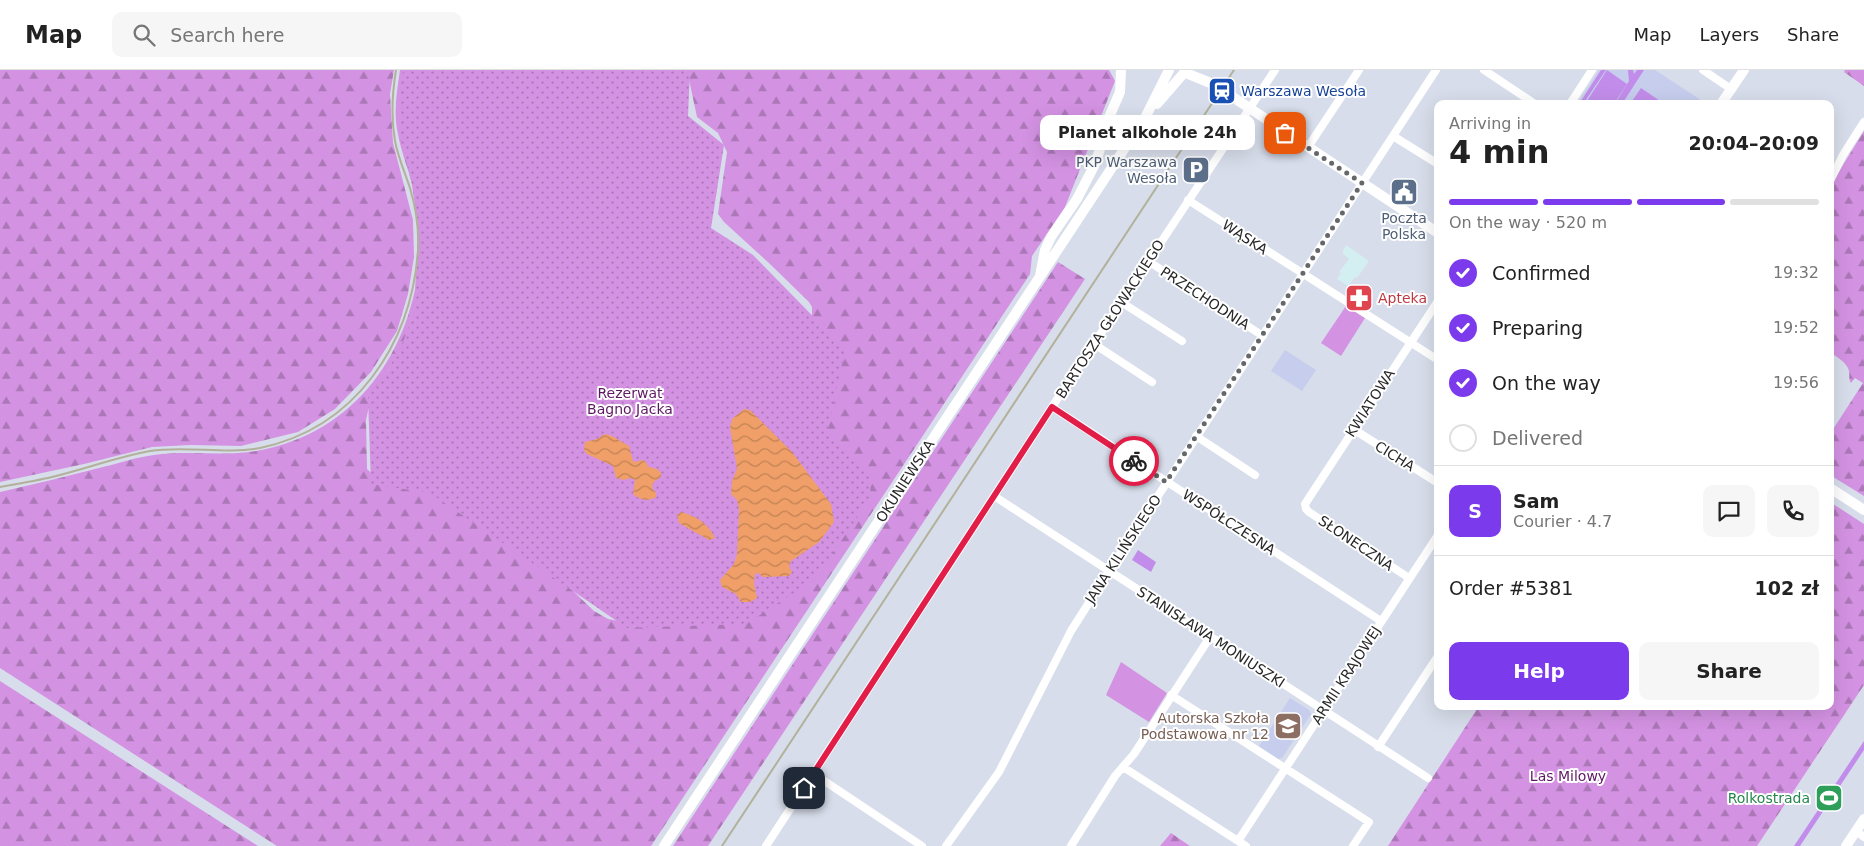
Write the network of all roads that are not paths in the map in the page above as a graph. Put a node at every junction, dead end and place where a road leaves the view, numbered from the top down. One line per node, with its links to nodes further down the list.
1 (1121, 70): 29 (main road)
2 (1170, 70): 11 (main road); 18 (main road, OKUNIEWSKA)
3 (1199, 70): 12 (main road)
4 (1275, 70): 17 (street, BARTOSZA GŁOWACKIEGO)
5 (1359, 70): 21 (street)
6 (1436, 70): 20 (street, JANA KILIŃSKIEGO)
7 (1484, 70): 14 (street)
8 (1592, 70): 15 (street)
9 (1703, 70): 13 (street)
10 (1744, 70): 13 (main road)
11 (1186, 73): 12 (main road); 18 (main road, OKUNIEWSKA)
12 (1213, 84): 17 (main road)
13 (1731, 89): 16 (main road)
14 (1529, 100)
15 (1573, 100)
16 (1724, 100)
17 (1249, 108): 21 (main road); 25 (street, BARTOSZA GŁOWACKIEGO)
18 (1146, 116): 29 (main road, OKUNIEWSKA)
19 (1864, 122): 23 (street)
20 (1393, 136): 22 (street); 24 (street, JANA KILIŃSKIEGO)
21 (1308, 147): 24 (main road)
22 (1434, 162)
23 (1834, 173)
24 (1362, 183): 26 (main road); 28 (street, JANA KILIŃSKIEGO)
25 (1188, 200): 27 (street, BARTOSZA GŁOWACKIEGO); 28 (street, WĄSKA)
26 (1434, 230)
27 (1148, 261): 30 (street, BARTOSZA GŁOWACKIEGO); 32 (street, PRZECHODNIA)
28 (1303, 274): 32 (street, JANA KILIŃSKIEGO); 34 (street, WĄSKA)
29 (1040, 277): 64 (main road, OKUNIEWSKA)
30 (1121, 302): 33 (street); 35 (street, BARTOSZA GŁOWACKIEGO)
31 (1434, 307): 34 (street, KWIATOWA)
32 (1263, 336): 40 (street, JANA KILIŃSKIEGO)
33 (1182, 341)
34 (1411, 342): 36 (street, WĄSKA); 39 (street, KWIATOWA)
35 (1094, 344): 37 (street); 38 (street, BARTOSZA GŁOWACKIEGO)
36 (1434, 357)
37 (1152, 382)
38 (1052, 407): 43 (street, WSPÓŁCZESNA); 45 (street, BARTOSZA GŁOWACKIEGO)
39 (1353, 430): 42 (street, CICHA); 46 (street, KWIATOWA)
40 (1196, 436): 41 (street); 43 (street, JANA KILIŃSKIEGO)
41 (1255, 475)
42 (1434, 481)
43 (1166, 482): 49 (street, JANA KILIŃSKIEGO); 51 (street, WSPÓŁCZESNA)
44 (1834, 491): 47 (main road)
45 (994, 496): 49 (street, STANISŁAWA MONIUSZKI); 59 (street, BARTOSZA GŁOWACKIEGO)
46 (1306, 506): 50 (street, SŁONECZNA)
47 (1864, 510)
48 (1434, 541): 50 (street, ARMII KRAJOWEJ)
49 (1109, 571): 52 (street, STANISŁAWA MONIUSZKI); 67 (street, JANA KILIŃSKIEGO)
50 (1409, 578): 51 (street, ARMII KRAJOWEJ)
51 (1381, 621): 55 (street, ARMII KRAJOWEJ)
52 (1210, 636): 54 (street); 55 (street, STANISŁAWA MONIUSZKI)
53 (1434, 662): 56 (street)
54 (1171, 695): 57 (street); 58 (street)
55 (1322, 711): 56 (street, STANISŁAWA MONIUSZKI); 58 (street, ARMII KRAJOWEJ)
56 (1378, 747): 60 (street, STANISŁAWA MONIUSZKI)
57 (1123, 767): 63 (street); 68 (street)
58 (1285, 769): 63 (street, ARMII KRAJOWEJ); 70 (street)
59 (814, 774): 65 (street, BARTOSZA GŁOWACKIEGO); 66 (street)
60 (1428, 778)
61 (1864, 819): 62 (main road)
62 (1860, 834): 71 (main road)
63 (1238, 841): 69 (street)
64 (664, 846)
65 (766, 846)
66 (922, 846)
67 (946, 846)
68 (1071, 846)
69 (1246, 846)
70 (1353, 846)
71 (1846, 846)

